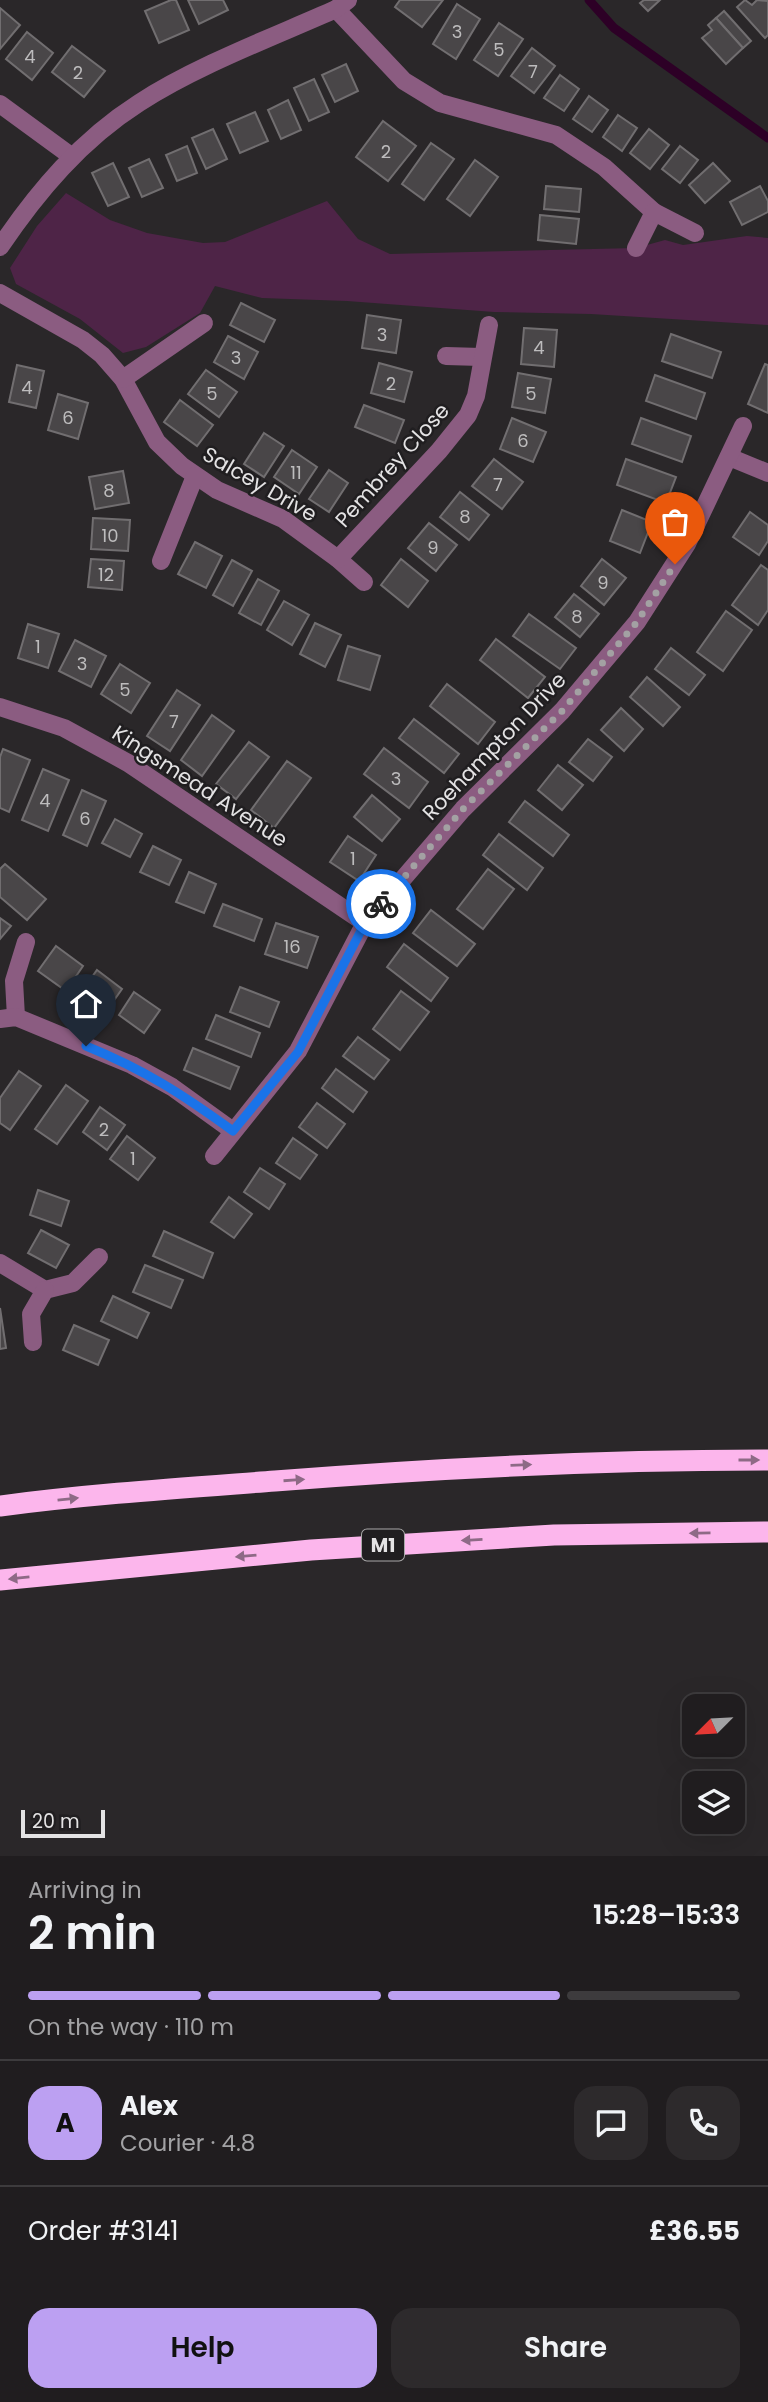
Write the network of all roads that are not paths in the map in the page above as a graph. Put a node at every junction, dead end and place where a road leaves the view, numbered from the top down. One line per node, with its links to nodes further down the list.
1 (342, 5): 3 (street); 4 (street)
2 (0, 104): 3 (street)
3 (71, 156): 6 (street)
4 (654, 212): 5 (street); 7 (street)
5 (695, 233)
6 (0, 247)
7 (636, 248)
8 (0, 293): 13 (street, Salcey Drive)
9 (204, 323): 13 (street)
10 (489, 325): 12 (street, Pembrey Close)
11 (446, 356): 12 (street)
12 (481, 357): 18 (street, Pembrey Close)
13 (123, 379): 17 (street, Salcey Drive)
14 (743, 426): 15 (street, Roehampton Drive)
15 (729, 457): 16 (street); 22 (street, Roehampton Drive)
16 (768, 473)
17 (195, 476): 18 (street, Salcey Drive); 19 (street)
18 (338, 559): 20 (street, Salcey Drive)
19 (161, 561)
20 (364, 582)
21 (0, 707): 22 (street, Kingsmead Avenue)
22 (365, 923): 25 (street, Roehampton Drive)
23 (26, 942): 24 (street)
24 (8, 1018): 25 (street)
25 (233, 1131): 26 (street, Roehampton Drive)
26 (214, 1156)
27 (99, 1257): 29 (street)
28 (0, 1263): 29 (street)
29 (45, 1290): 30 (street)
30 (33, 1342)
31 (768, 1460): 32 (highway, one-way to 31)
32 (0, 1506)
33 (768, 1532): 34 (highway, M1, one-way to 34)
34 (0, 1580)

